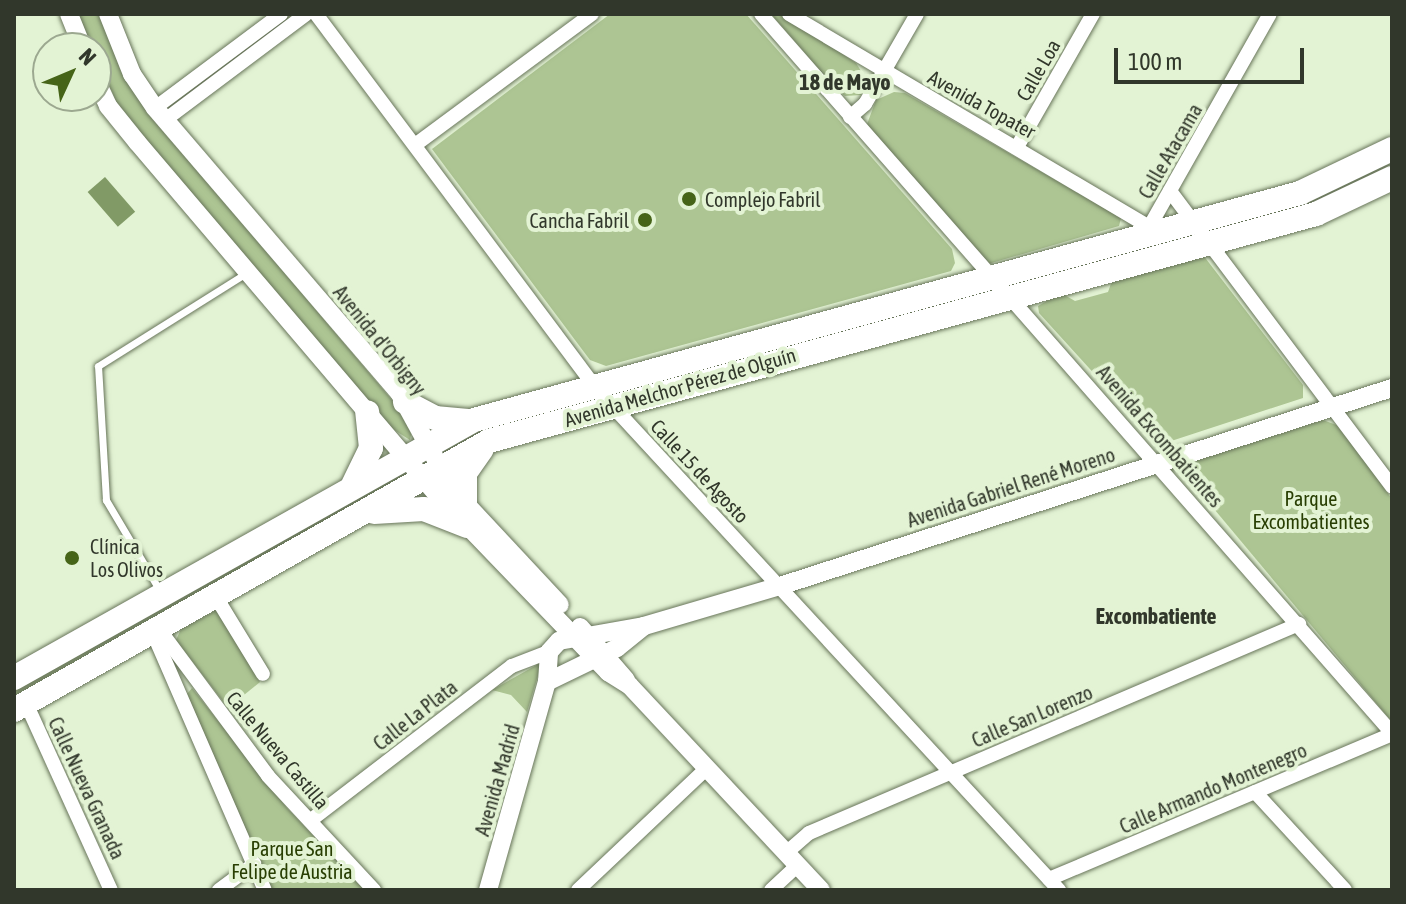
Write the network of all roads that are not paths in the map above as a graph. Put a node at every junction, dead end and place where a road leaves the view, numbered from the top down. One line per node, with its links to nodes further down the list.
1 (108, 14): 13 (main road, Avenida d'Orbigny)
2 (281, 14): 13 (street)
3 (306, 14): 13 (street)
4 (316, 14): 15 (street, Calle 15 de Agosto)
5 (592, 14): 15 (street)
6 (761, 14): 14 (street)
7 (789, 14): 11 (street, Avenida Topater)
8 (917, 14): 11 (street)
9 (1093, 14): 16 (street, Calle Loa)
10 (1270, 14): 19 (street, Calle Atacama)
11 (884, 72): 14 (street); 16 (street, Avenida Topater)
12 (112, 111): 23 (main road, Avenida d'Orbigny)
13 (160, 114): 28 (main road, Avenida d'Orbigny)
14 (850, 117): 24 (street)
15 (415, 145): 26 (street, Calle 15 de Agosto)
16 (1017, 147): 21 (street, Avenida Topater)
17 (1392, 149): 20 (highway, Avenida Melchor Pérez de Olguín)
18 (1392, 178): 22 (highway, Avenida Melchor Pérez de Olguín)
19 (1170, 191): 20 (street); 21 (street, Calle Atacama)
20 (1192, 221): 21 (highway, Avenida Melchor Pérez de Olguín); 22 (street)
21 (1153, 227): 24 (highway, Avenida Melchor Pérez de Olguín)
22 (1208, 241): 25 (highway, Avenida Melchor Pérez de Olguín); 30 (street)
23 (247, 272): 31 (main road, Avenida d'Orbigny); 43 (lane)
24 (988, 277): 25 (street, Avenida Excombatientes); 26 (highway, Avenida Melchor Pérez de Olguín)
25 (1009, 295): 29 (highway, Avenida Melchor Pérez de Olguín); 36 (street, Avenida Excombatientes)
26 (594, 386): 29 (street, Calle 15 de Agosto); 32 (highway, Avenida Melchor Pérez de Olguín)
27 (1392, 388): 30 (main road, Avenida Gabriel René Moreno)
28 (405, 402): 32 (highway); 34 (main road, Avenida d'Orbigny)
29 (613, 406): 33 (highway, Avenida Melchor Pérez de Olguín); 42 (street, Calle 15 de Agosto)
30 (1333, 407): 36 (main road, Avenida Gabriel René Moreno); 39 (street)
31 (367, 412): 35 (main road, Avenida d'Orbigny); 38 (highway)
32 (474, 420): 34 (highway, Avenida Melchor Pérez de Olguín)
33 (489, 441): 37 (highway, Avenida Melchor Pérez de Olguín); 40 (highway)
34 (428, 444): 35 (highway, Avenida Melchor Pérez de Olguín); 37 (main road, Avenida d'Orbigny)
35 (405, 457): 37 (main road, Avenida d'Orbigny); 38 (highway, Avenida Melchor Pérez de Olguín)
36 (1157, 462): 42 (main road, Avenida Gabriel René Moreno); 45 (street, Avenida Excombatientes)
37 (432, 474): 40 (main road, Avenida d'Orbigny); 41 (highway, Avenida Melchor Pérez de Olguín)
38 (352, 487): 43 (highway, Avenida Melchor Pérez de Olguín)
39 (1392, 487)
40 (466, 515): 41 (highway); 48 (main road, Avenida d'Orbigny)
41 (360, 516): 44 (highway, Avenida Melchor Pérez de Olguín)
42 (780, 586): 46 (main road, Avenida Gabriel René Moreno); 59 (street, Calle 15 de Agosto)
43 (158, 588): 52 (highway, Avenida Melchor Pérez de Olguín)
44 (216, 597): 47 (highway, Avenida Melchor Pérez de Olguín); 51 (street)
45 (1299, 624): 57 (street, Avenida Excombatientes); 59 (street, Calle San Lorenzo)
46 (644, 626): 48 (main road, Avenida Gabriel René Moreno); 50 (main road, Avenida Gabriel René Moreno)
47 (156, 631): 53 (street, Calle Nueva Castilla); 55 (street); 56 (highway, Avenida Melchor Pérez de Olguín)
48 (579, 634): 49 (main road); 50 (main road, Avenida d'Orbigny)
49 (549, 652): 54 (main road, Avenida Madrid); 61 (street, Calle La Plata)
50 (601, 656): 54 (main road); 58 (main road, Avenida d'Orbigny)
51 (263, 674)
52 (14, 678)
53 (196, 682): 55 (street); 61 (street, Calle Nueva Castilla)
54 (547, 682): 69 (main road, Avenida Madrid)
55 (181, 692): 63 (street)
56 (20, 706): 65 (street, Calle Nueva Granada)
57 (1392, 734): 60 (street, Calle Armando Montenegro)
58 (707, 768): 62 (main road, Avenida d'Orbigny); 70 (street)
59 (950, 773): 62 (street, Calle San Lorenzo); 64 (street, Calle 15 de Agosto)
60 (1255, 792): 64 (street, Calle Armando Montenegro); 73 (street)
61 (311, 820): 68 (street, Calle Nueva Castilla)
62 (792, 859): 71 (street, Calle San Lorenzo); 72 (main road, Avenida d'Orbigny)
63 (254, 864): 66 (street); 67 (street)
64 (1054, 885)
65 (111, 890)
66 (219, 890)
67 (265, 890)
68 (374, 890)
69 (488, 890)
70 (578, 890)
71 (771, 890)
72 (821, 890)
73 (1345, 890)

